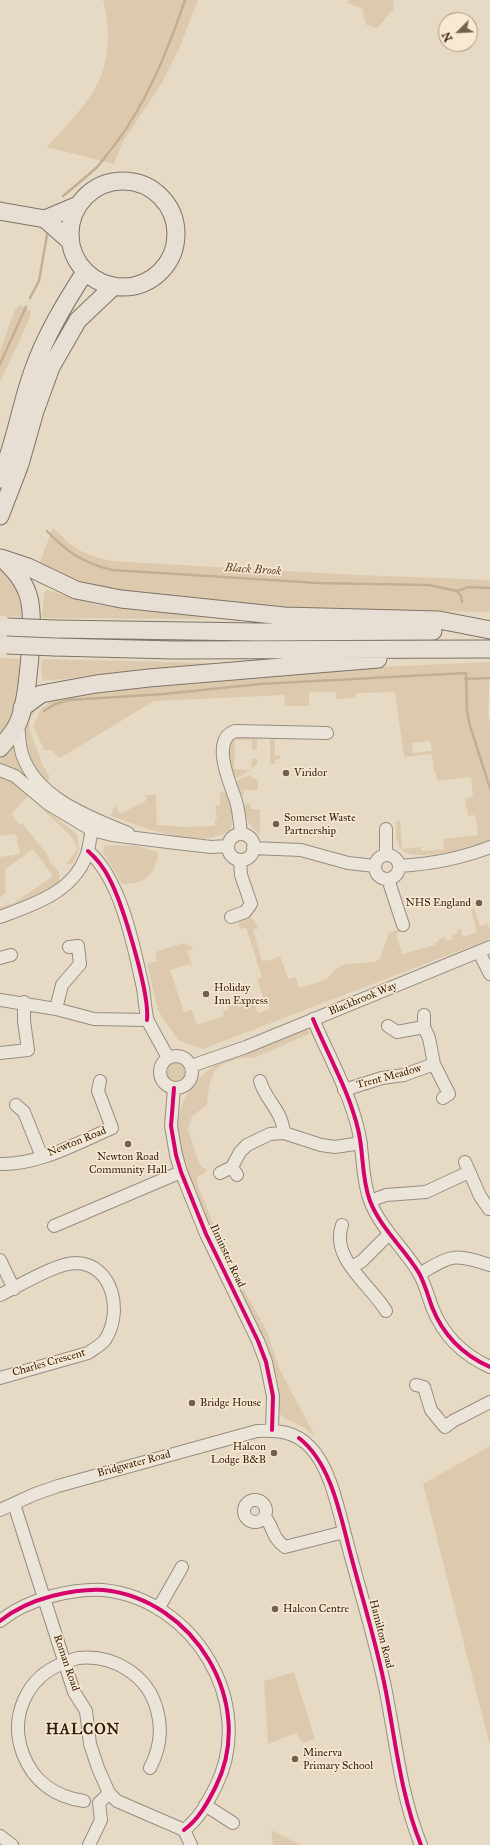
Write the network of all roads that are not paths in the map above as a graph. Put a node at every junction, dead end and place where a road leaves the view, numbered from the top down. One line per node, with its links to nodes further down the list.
1 (78, 205): 3 (highway); 4 (highway); 6 (highway)
2 (0, 212): 3 (highway)
3 (45, 219): 4 (highway)
4 (70, 241): 5 (highway)
5 (85, 272): 6 (highway); 7 (highway)
6 (114, 286): 7 (highway)
7 (14, 462): 8 (highway); 9 (highway)
8 (0, 479)
9 (0, 516)
10 (0, 557): 12 (highway); 16 (highway)
11 (4, 627): 12 (highway, bridge)
12 (490, 630)
13 (3, 645): 14 (highway, bridge)
14 (448, 649): 15 (highway); 16 (highway)
15 (490, 649)
16 (20, 716): 18 (highway); 20 (street)
17 (327, 733): 23 (street)
18 (0, 748)
19 (0, 770): 22 (street)
20 (94, 818): 22 (street); 24 (street)
21 (386, 828): 29 (street)
22 (92, 830): 24 (street); 28 (street)
23 (241, 834): 25 (street); 27 (street)
24 (142, 838): 25 (street)
25 (228, 846): 30 (street)
26 (490, 847): 32 (street)
27 (254, 848): 30 (street); 31 (street)
28 (88, 851): 34 (street); 44 (street)
29 (386, 855): 31 (street); 32 (street)
30 (240, 860): 35 (street)
31 (375, 866): 33 (street)
32 (399, 866): 33 (street)
33 (388, 879): 36 (street)
34 (0, 917)
35 (231, 917)
36 (403, 925)
37 (78, 945): 42 (street)
38 (485, 950): 39 (street); 43 (street, Blackbrook Way)
39 (490, 974)
40 (0, 1000): 41 (street)
41 (24, 1002): 42 (street); 46 (street)
42 (56, 1009): 44 (street)
43 (313, 1019): 49 (street, Blackbrook Way); 53 (street)
44 (147, 1020): 47 (street)
45 (393, 1032): 48 (street, Trent Meadow)
46 (0, 1053)
47 (168, 1058): 49 (street); 52 (street)
48 (434, 1064): 53 (street, Trent Meadow); 54 (street, Trent Meadow)
49 (191, 1066): 52 (street)
50 (100, 1081): 58 (street, Newton Road)
51 (260, 1086): 56 (street)
52 (174, 1088): 60 (street, Ilminster Road)
53 (344, 1090): 57 (street)
54 (450, 1098)
55 (16, 1105): 58 (street, Newton Road)
56 (284, 1133): 57 (street); 61 (street)
57 (360, 1144): 62 (street)
58 (42, 1157): 59 (street, Newton Road)
59 (0, 1164)
60 (181, 1172): 64 (street); 78 (street, Ilminster Road)
61 (220, 1173)
62 (370, 1201): 63 (street); 66 (street)
63 (483, 1207)
64 (54, 1226)
65 (337, 1231): 69 (street)
66 (389, 1234): 69 (street); 70 (street)
67 (0, 1260): 71 (street)
68 (490, 1265): 70 (street)
69 (352, 1267): 73 (street)
70 (419, 1274): 74 (street)
71 (14, 1289): 72 (street, Charles Crescent); 75 (street, Charles Crescent)
72 (0, 1296)
73 (380, 1305)
74 (490, 1367)
75 (0, 1378)
76 (423, 1386): 77 (street)
77 (490, 1402)
78 (272, 1430): 79 (street, Bridgwater Road); 82 (street, Hamilton Road)
79 (14, 1504): 80 (street, Bridgwater Road); 84 (street, Roman Road)
80 (0, 1510)
81 (265, 1517): 82 (street)
82 (344, 1532): 98 (street, Hamilton Road)
83 (182, 1567): 85 (street)
84 (44, 1598): 85 (street); 86 (street); 87 (street, Roman Road)
85 (158, 1608): 91 (street)
86 (0, 1621)
87 (66, 1663): 88 (street); 89 (street, Roman Road); 90 (street)
88 (150, 1759)
89 (109, 1793): 90 (street); 93 (street)
90 (91, 1802): 96 (street)
91 (205, 1806): 92 (street); 93 (street)
92 (233, 1823)
93 (184, 1830): 97 (street)
94 (0, 1836): 95 (street)
95 (12, 1845)
96 (89, 1845)
97 (191, 1845)
98 (421, 1845)

